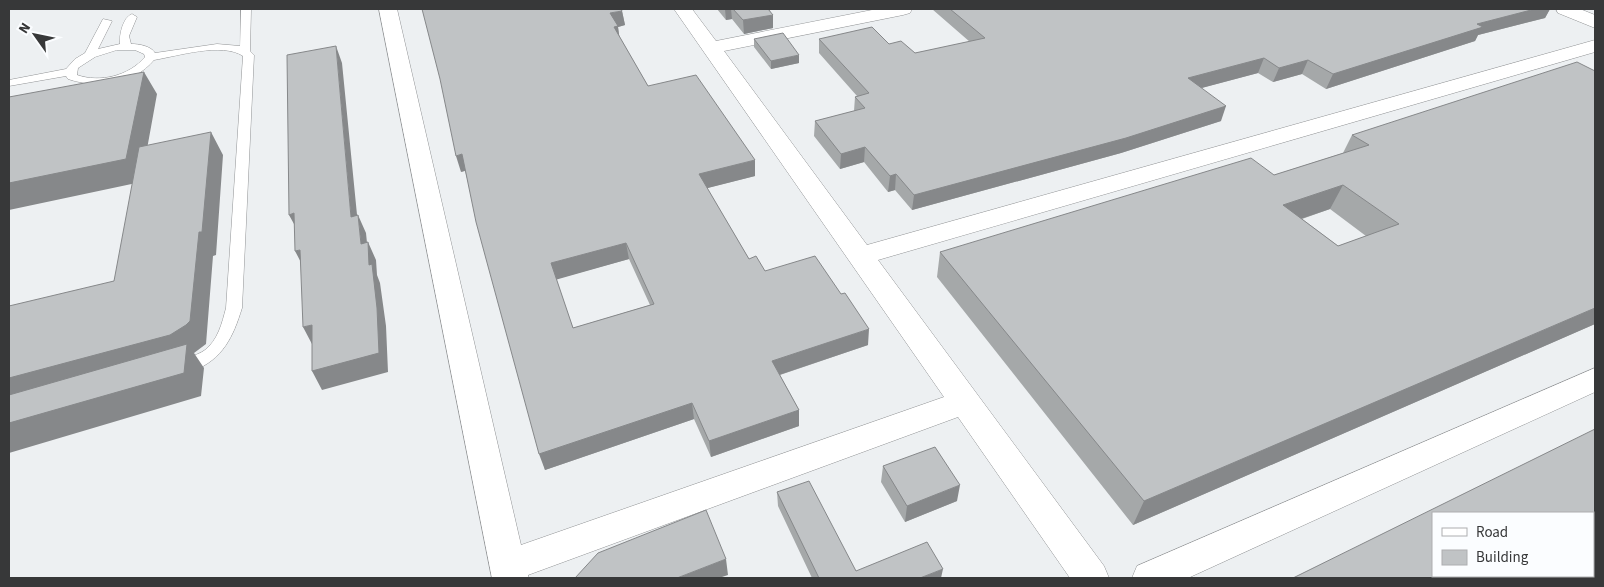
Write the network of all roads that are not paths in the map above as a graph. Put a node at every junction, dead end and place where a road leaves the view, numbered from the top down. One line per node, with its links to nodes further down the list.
1 (246, 9): 12 (lane)
2 (388, 9): 21 (street)
3 (683, 9): 11 (street)
4 (903, 9): 11 (street)
5 (1565, 9): 8 (street)
6 (132, 17): 10 (lane)
7 (107, 21): 13 (lane)
8 (1595, 22)
9 (1595, 46): 17 (street)
10 (126, 47): 13 (lane); 14 (lane)
11 (711, 48): 17 (street)
12 (245, 51): 14 (lane); 18 (lane)
13 (89, 56): 15 (lane)
14 (150, 57): 15 (lane)
15 (70, 72): 16 (lane)
16 (9, 83)
17 (861, 256): 20 (street)
18 (167, 373)
19 (1595, 379): 23 (street)
20 (965, 402): 21 (street); 22 (street)
21 (509, 572)
22 (1092, 578)
23 (1150, 578)

